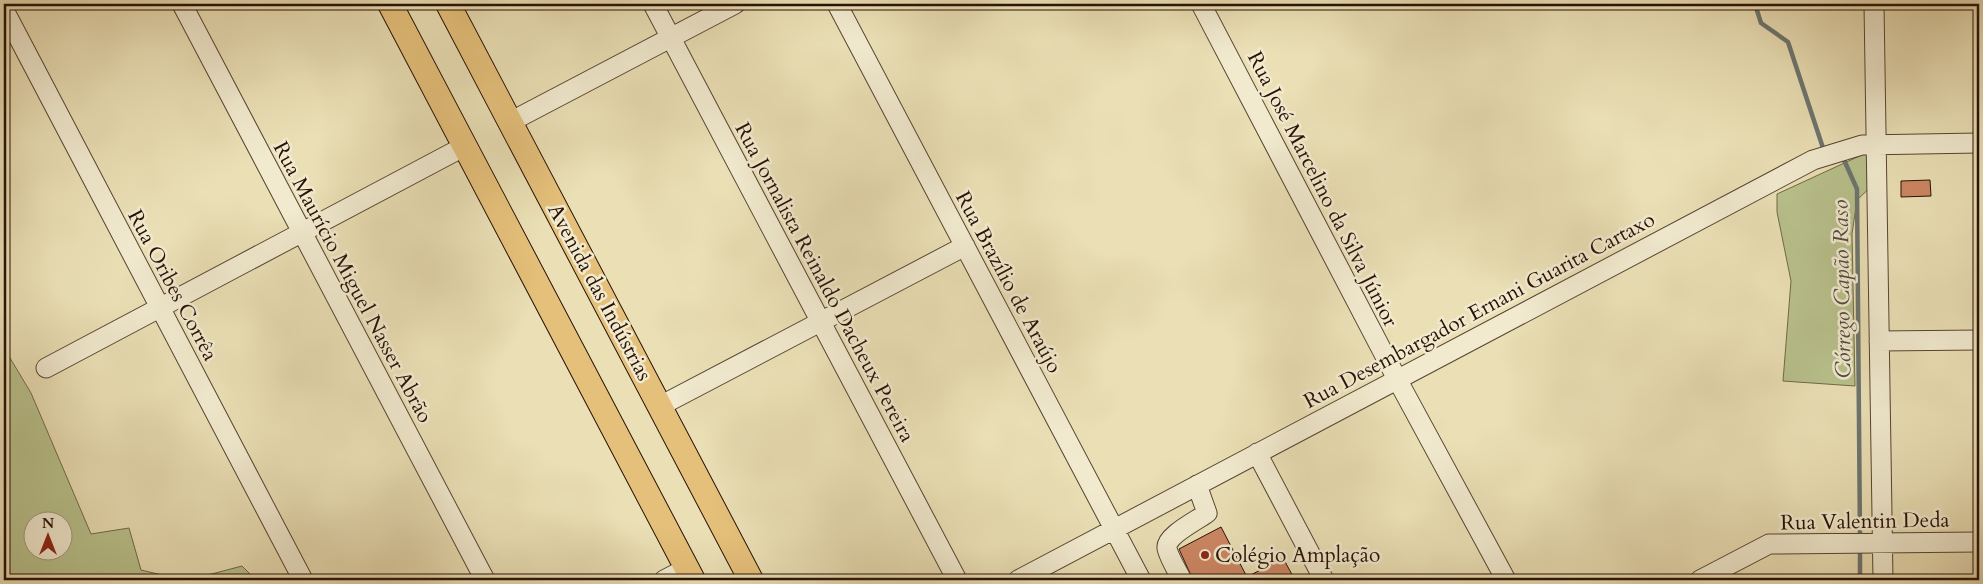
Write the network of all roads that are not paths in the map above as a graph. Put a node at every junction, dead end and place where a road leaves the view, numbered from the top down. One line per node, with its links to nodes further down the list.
1 (182, 4): 15 (street, Rua Maurício Miguel Nasser Abrão)
2 (390, 4): 14 (main road)
3 (448, 4): 11 (main road, Avenida das Indústrias)
4 (654, 4): 10 (street, Rua Jornalista Reinaldo Dacheux Pereira)
5 (735, 4): 10 (street)
6 (837, 4): 16 (street, Rua Brazílio de Araújo)
7 (1201, 4): 22 (street, Rua José Marcelino da Silva Júnior)
8 (1874, 4): 13 (street)
9 (4, 10): 17 (street, Rua Oribes Corrêa)
10 (671, 37): 11 (street); 18 (street, Rua Jornalista Reinaldo Dacheux Pereira)
11 (510, 122): 23 (main road, Avenida das Indústrias)
12 (1979, 143): 13 (street, Rua Desembargador Ernani Guarita Cartaxo)
13 (1876, 144): 20 (street); 22 (street, Rua Desembargador Ernani Guarita Cartaxo)
14 (465, 146): 15 (street); 29 (main road)
15 (302, 232): 17 (street); 31 (street, Rua Maurício Miguel Nasser Abrão)
16 (965, 246): 18 (street); 26 (street, Rua Brazílio de Araújo)
17 (160, 308): 21 (street); 30 (street, Rua Oribes Corrêa)
18 (821, 322): 23 (street); 34 (street, Rua Jornalista Reinaldo Dacheux Pereira)
19 (1979, 340): 20 (street)
20 (1879, 341): 28 (street)
21 (46, 368)
22 (1397, 379): 24 (street, Rua Desembargador Ernani Guarita Cartaxo); 39 (street, Rua José Marcelino da Silva Júnior)
23 (660, 406): 33 (main road, Avenida das Indústrias)
24 (1258, 453): 25 (street, Rua Desembargador Ernani Guarita Cartaxo); 38 (street)
25 (1197, 485): 26 (street, Rua Desembargador Ernani Guarita Cartaxo); 37 (street)
26 (1114, 529): 35 (street, Rua Desembargador Ernani Guarita Cartaxo); 36 (street, Rua Brazílio de Araújo)
27 (1979, 542): 28 (street, Rua Valentin Deda)
28 (1876, 543): 40 (street, Rua Valentin Deda); 41 (street)
29 (690, 574): 32 (street)
30 (303, 580)
31 (485, 580)
32 (664, 580)
33 (752, 580)
34 (957, 580)
35 (1018, 580)
36 (1141, 580)
37 (1182, 580)
38 (1324, 580)
39 (1506, 580)
40 (1700, 580)
41 (1883, 580)

